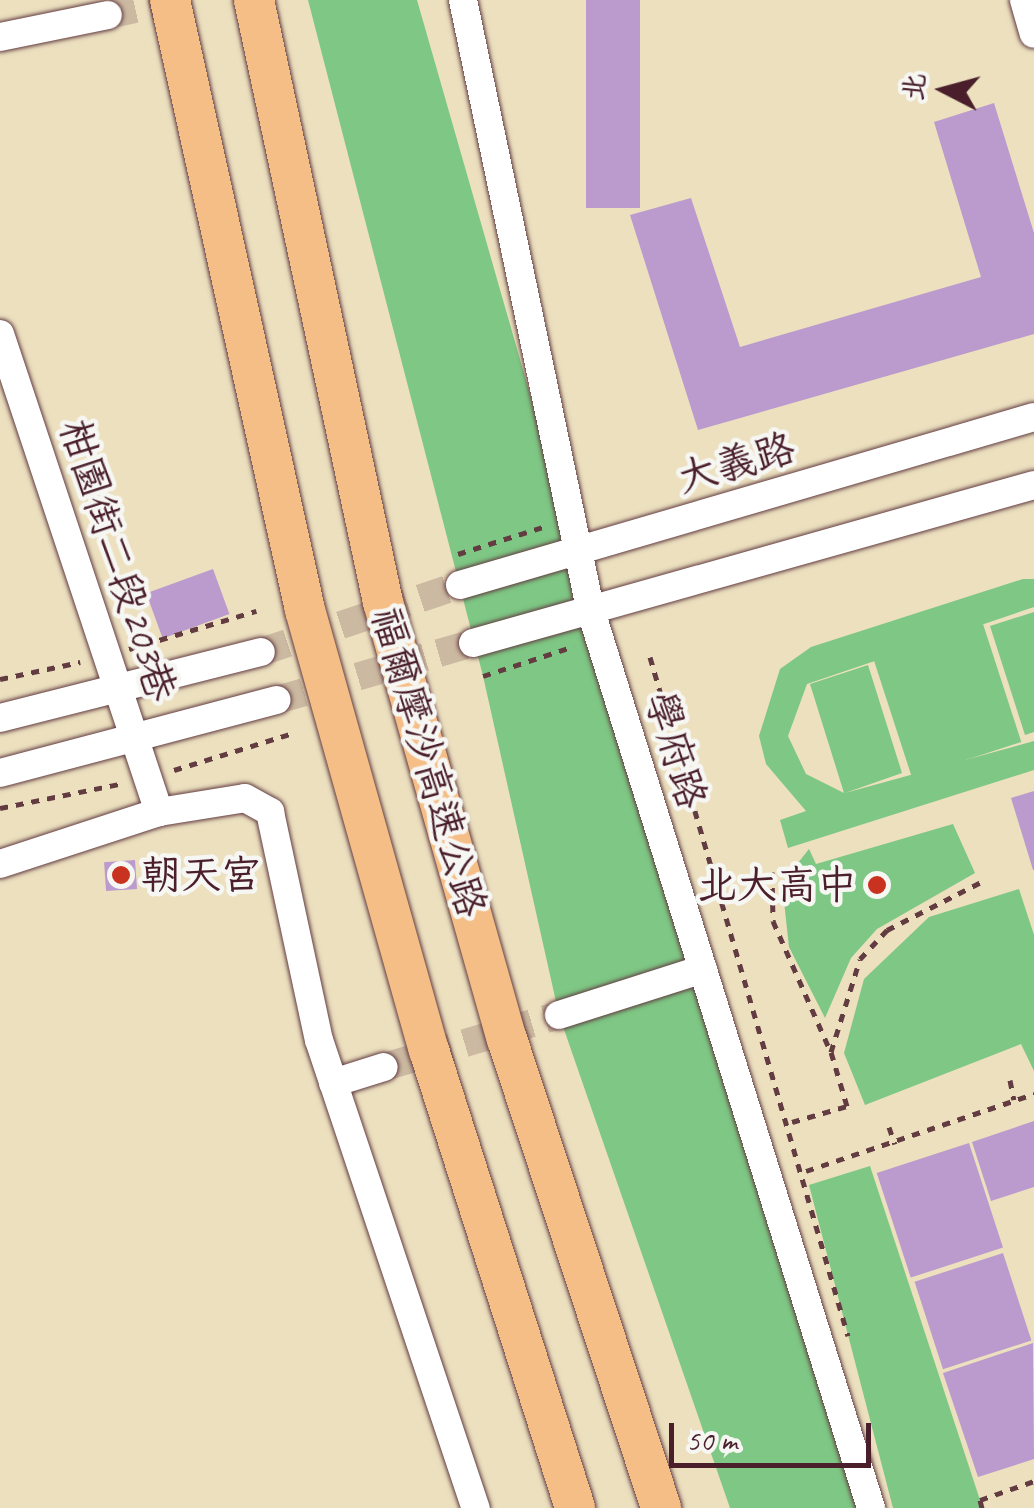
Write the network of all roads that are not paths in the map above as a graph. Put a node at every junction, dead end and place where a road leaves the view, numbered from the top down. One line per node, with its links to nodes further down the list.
1 (170, 0): 28 (highway, 福爾摩沙高速公路)
2 (254, 0): 29 (highway, 福爾摩沙高速公路)
3 (462, 0): 11 (street, 學府路)
4 (1024, 0): 6 (street)
5 (93, 11): 7 (street)
6 (1034, 34)
7 (0, 37)
8 (0, 334): 16 (street, 柑園街二段203巷)
9 (1034, 417): 11 (street, 大義路)
10 (1034, 484): 13 (street)
11 (576, 551): 12 (street, 大義路); 13 (street, 學府路)
12 (460, 586)
13 (590, 608): 14 (street); 23 (street, 學府路)
14 (473, 643)
15 (261, 652): 16 (street)
16 (117, 690): 18 (street); 19 (street, 柑園街二段203巷)
17 (276, 700): 19 (street)
18 (0, 718)
19 (134, 738): 20 (street); 21 (street, 柑園街二段203巷)
20 (0, 773)
21 (160, 812): 22 (street); 26 (street)
22 (0, 864)
23 (703, 969): 24 (street); 30 (street, 學府路)
24 (559, 1014)
25 (384, 1067): 26 (street)
26 (333, 1083): 27 (street)
27 (476, 1508)
28 (574, 1508)
29 (661, 1508)
30 (871, 1508)

